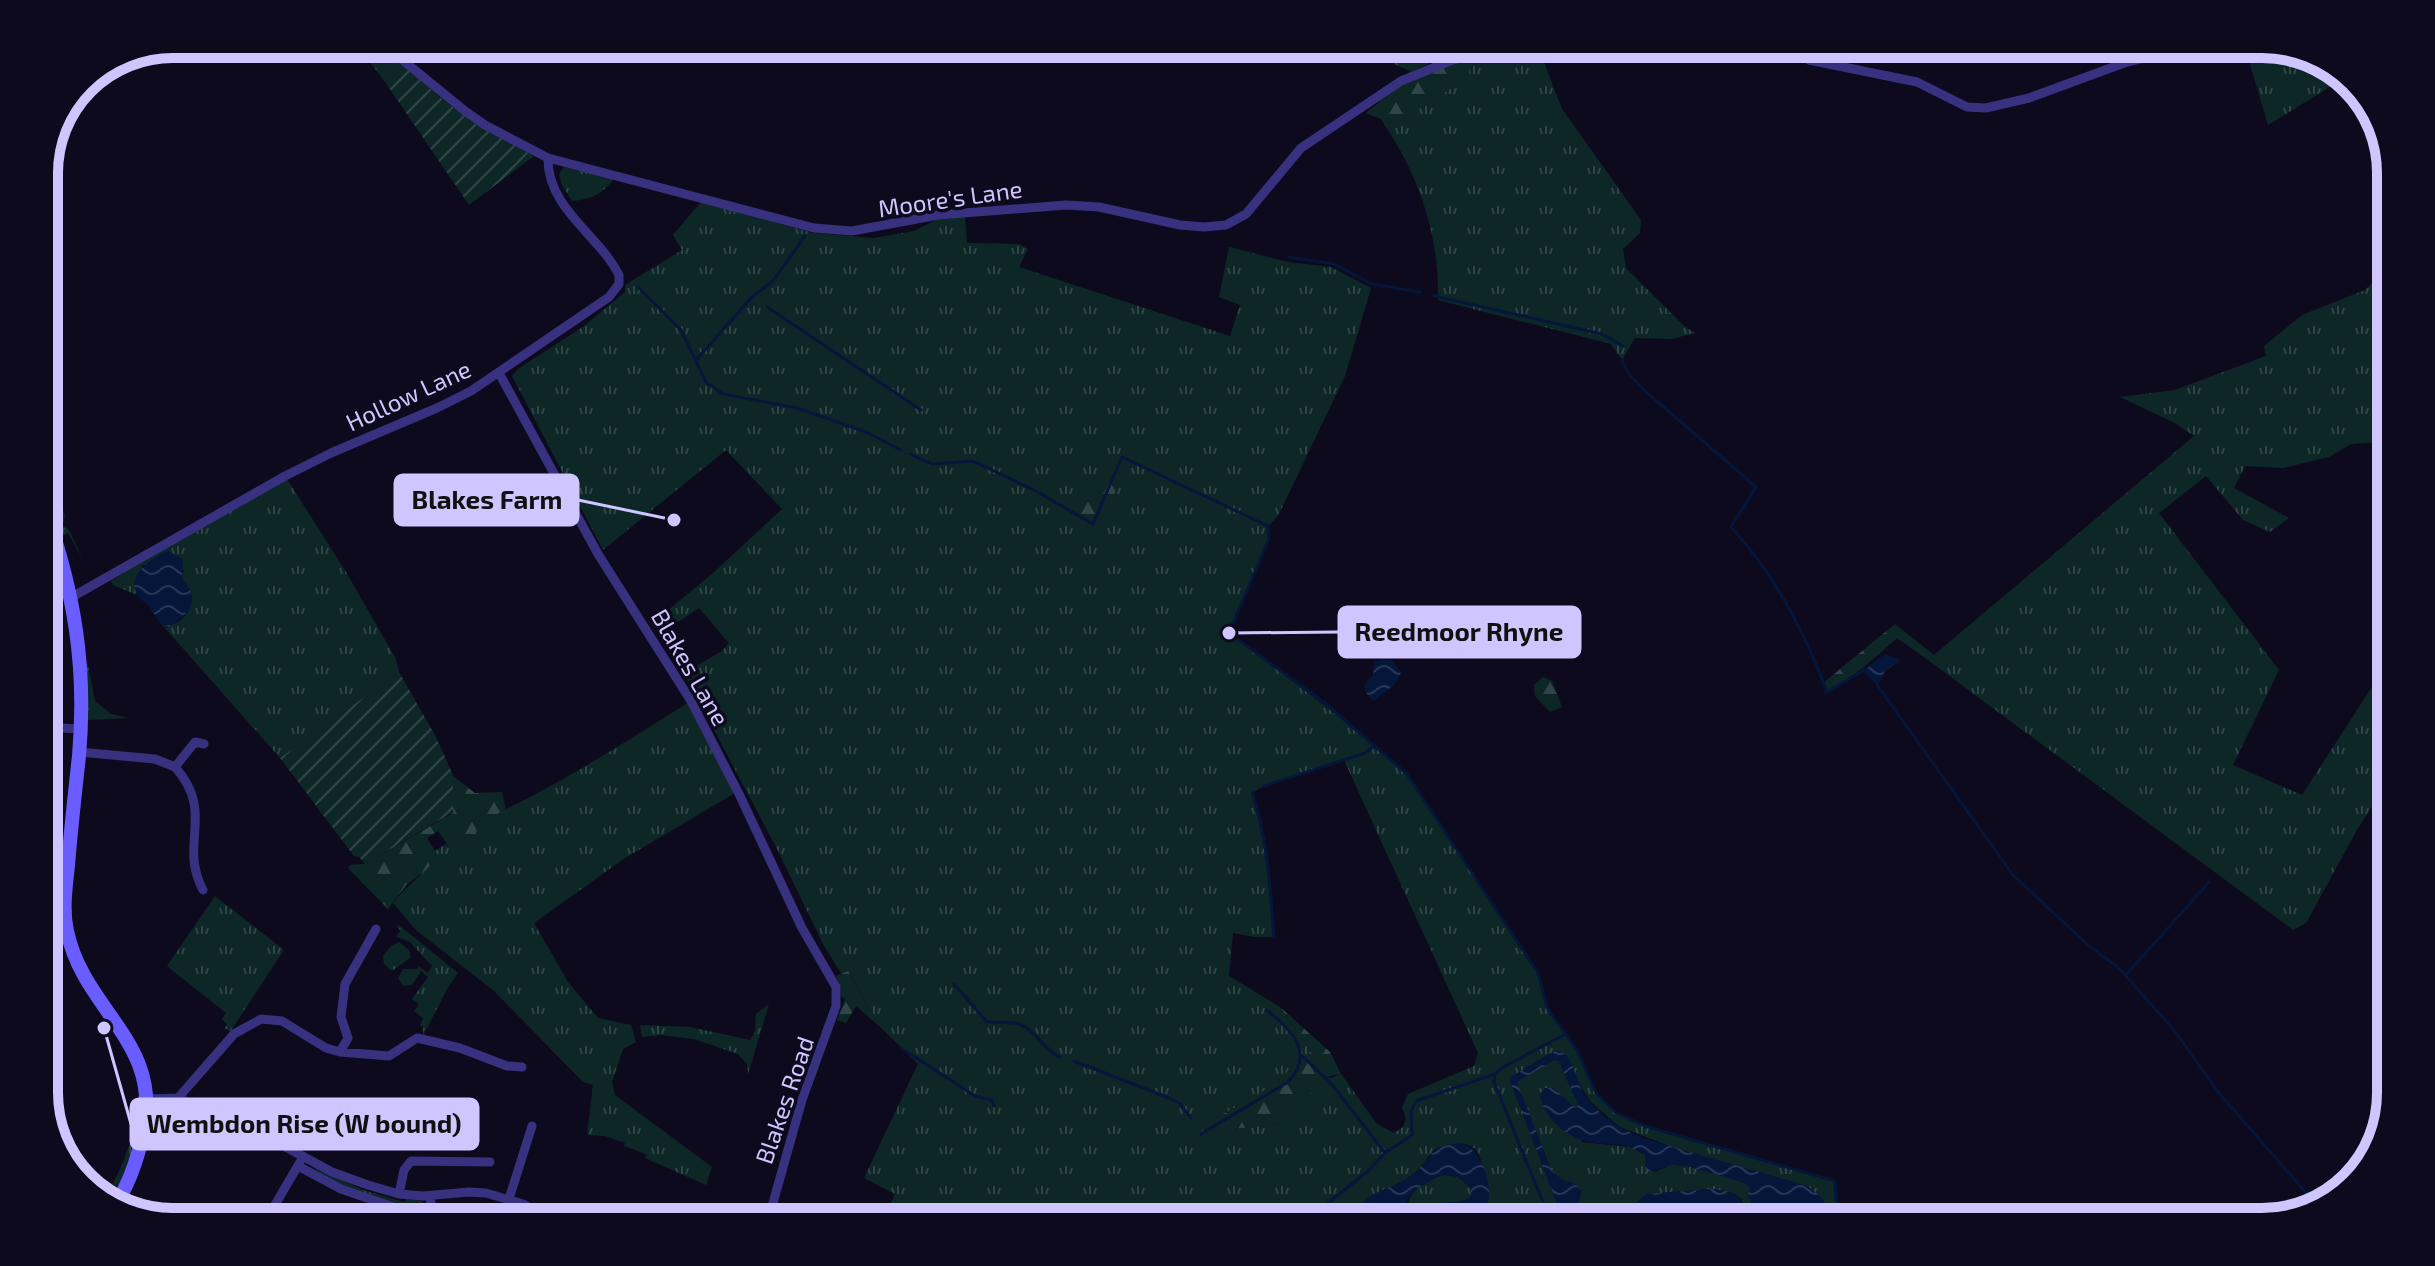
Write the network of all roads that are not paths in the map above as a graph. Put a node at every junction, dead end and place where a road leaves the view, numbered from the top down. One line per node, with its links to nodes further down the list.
1 (400, 58): 5 (street, Moore's Lane)
2 (1460, 58): 5 (street, Moore's Lane)
3 (1806, 58): 4 (street)
4 (2144, 58)
5 (548, 158): 6 (street, Hollow Lane)
6 (499, 373): 8 (street, Hollow Lane); 16 (street, Blakes Lane)
7 (58, 552): 8 (main road)
8 (72, 597): 10 (main road)
9 (58, 728): 10 (street)
10 (80, 729): 12 (main road)
11 (204, 744): 13 (street)
12 (79, 752): 13 (street); 20 (main road)
13 (175, 767): 14 (street)
14 (203, 890)
15 (376, 929): 17 (street)
16 (836, 987): 33 (street, Blakes Road)
17 (340, 1052): 18 (street); 19 (street)
18 (522, 1067)
19 (178, 1098): 20 (street); 22 (street)
20 (147, 1099): 26 (main road)
21 (532, 1126): 28 (street)
22 (303, 1156): 24 (street); 25 (street)
23 (490, 1162): 25 (street)
24 (298, 1166): 29 (street); 30 (street)
25 (399, 1194): 27 (street)
26 (120, 1195)
27 (430, 1196): 28 (street); 31 (street)
28 (509, 1199): 32 (street)
29 (273, 1208)
30 (396, 1208)
31 (432, 1208)
32 (527, 1208)
33 (771, 1208)

